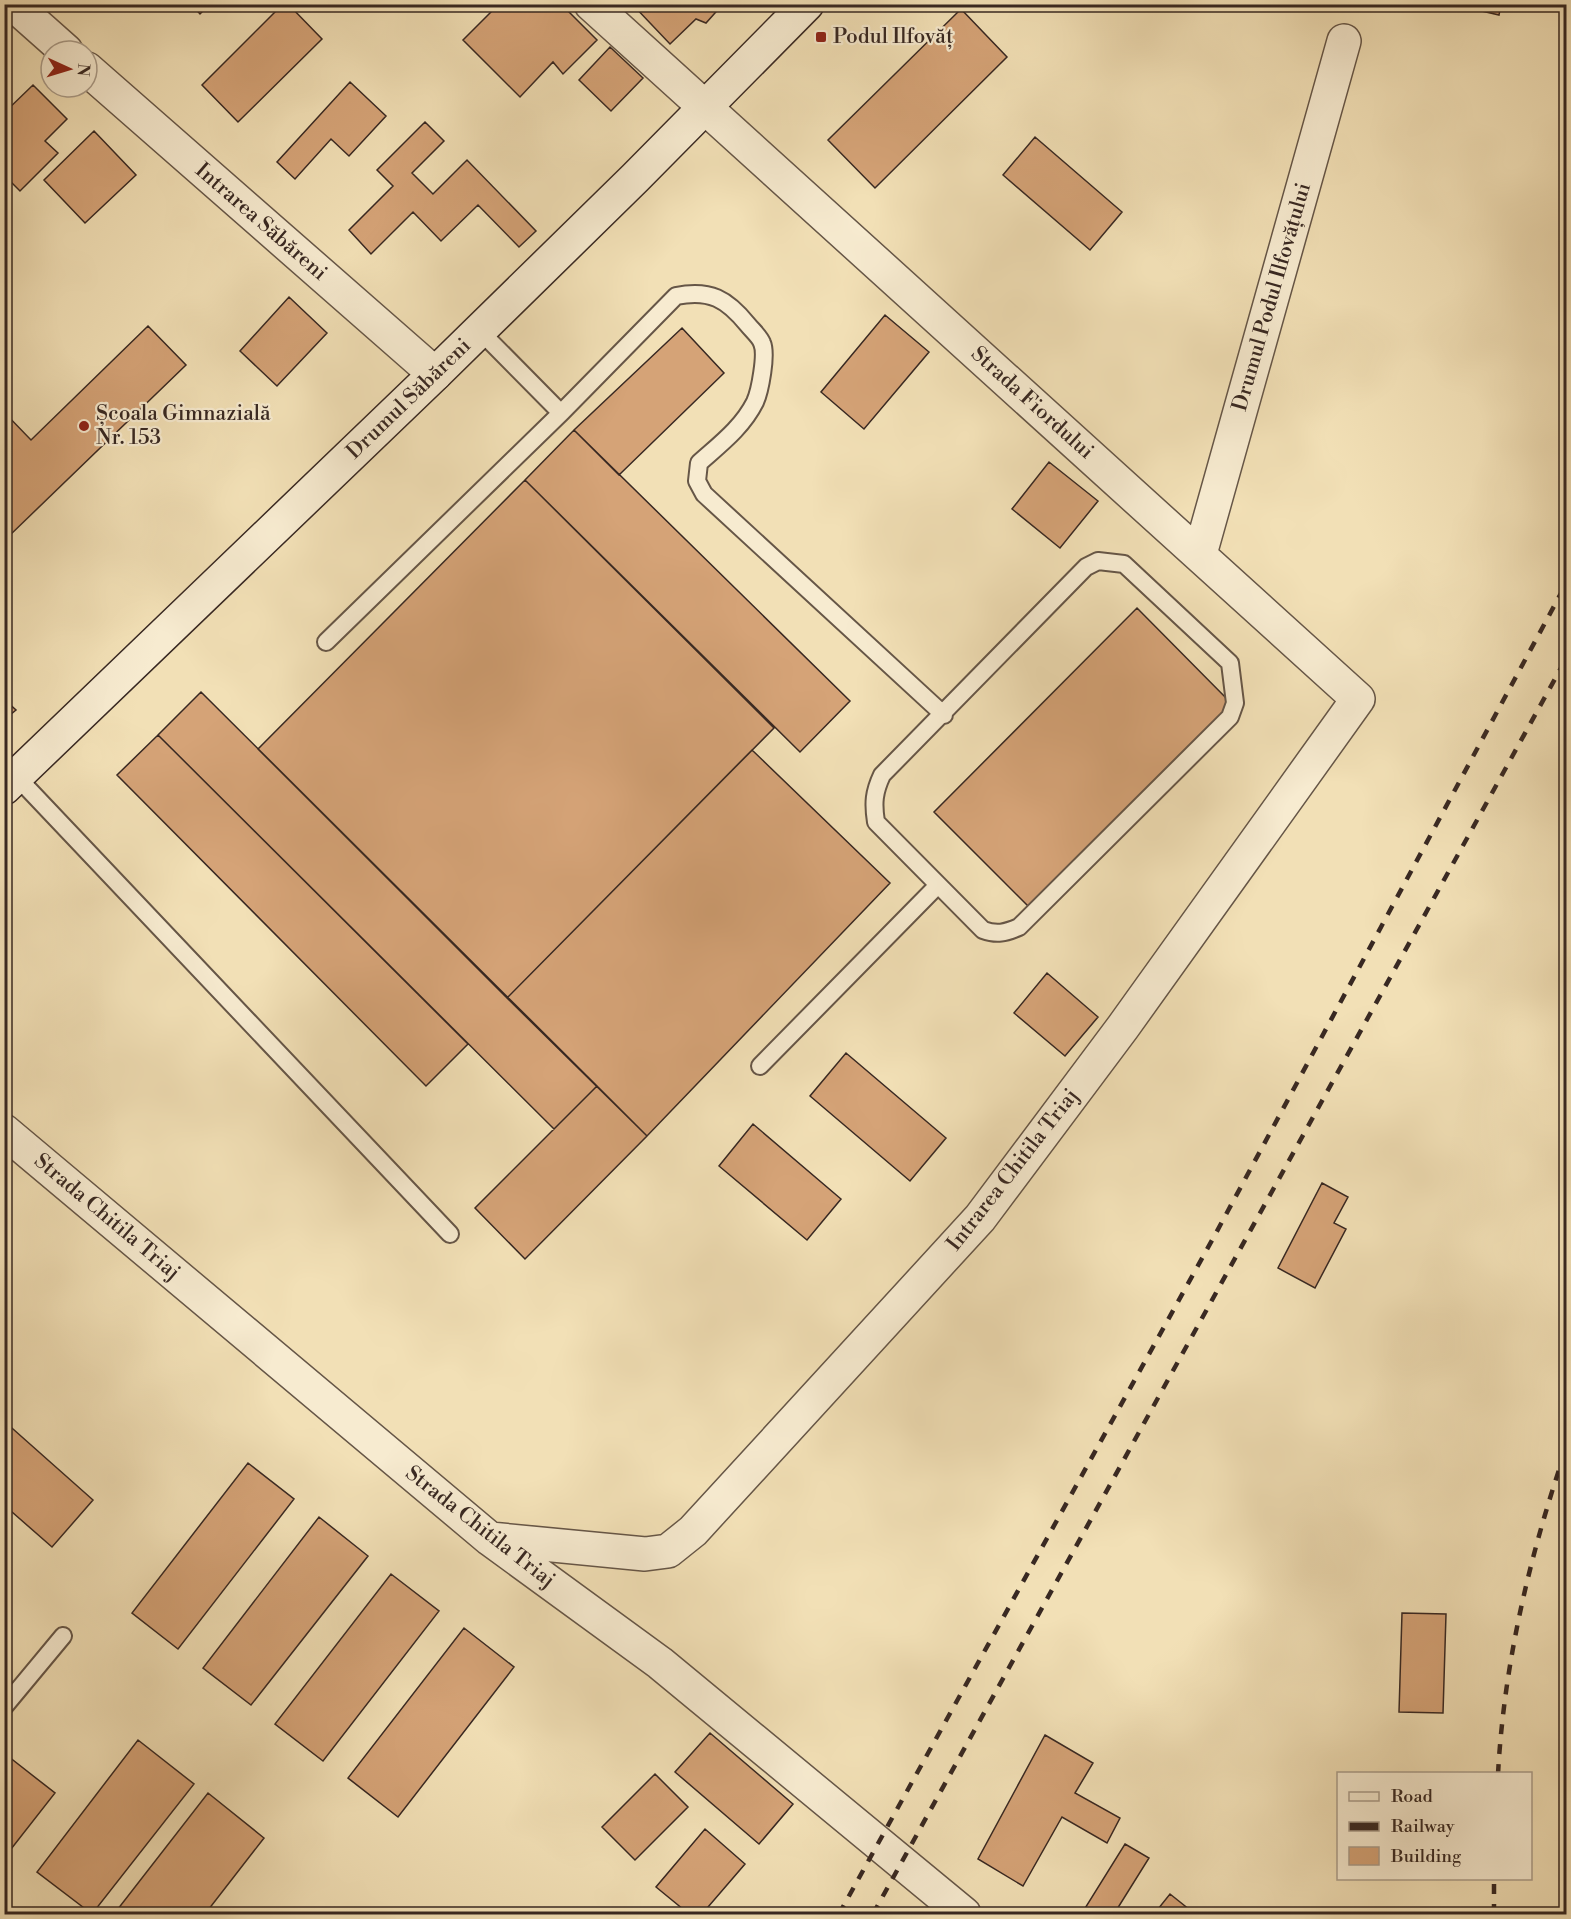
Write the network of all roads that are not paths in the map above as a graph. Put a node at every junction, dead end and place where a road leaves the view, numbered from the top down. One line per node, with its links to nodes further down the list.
1 (13, 4): 4 (street)
2 (591, 4): 7 (street, Strada Fiordului)
3 (807, 4): 7 (street, Drumul Săbăreni)
4 (52, 39)
5 (1344, 41): 11 (street, Drumul Podul Ilfovățului)
6 (99, 80): 9 (street, Intrarea Săbăreni)
7 (704, 109): 8 (street, Drumul Săbăreni); 11 (street, Strada Fiordului)
8 (480, 331): 9 (street, Drumul Săbăreni); 10 (lane)
9 (435, 374): 15 (street, Drumul Săbăreni)
10 (561, 413): 12 (lane); 14 (lane)
11 (1200, 554): 13 (street, Strada Fiordului)
12 (327, 642)
13 (1358, 699): 20 (street, Intrarea Chitila Triaj)
14 (944, 715): 16 (lane); 16 (lane)
15 (10, 782): 19 (lane)
16 (938, 885): 17 (lane)
17 (760, 1065)
18 (4, 1131): 20 (street, Strada Chitila Triaj)
19 (450, 1234)
20 (490, 1539): 23 (street, Strada Chitila Triaj)
21 (63, 1636): 22 (lane)
22 (4, 1707)
23 (964, 1914)

